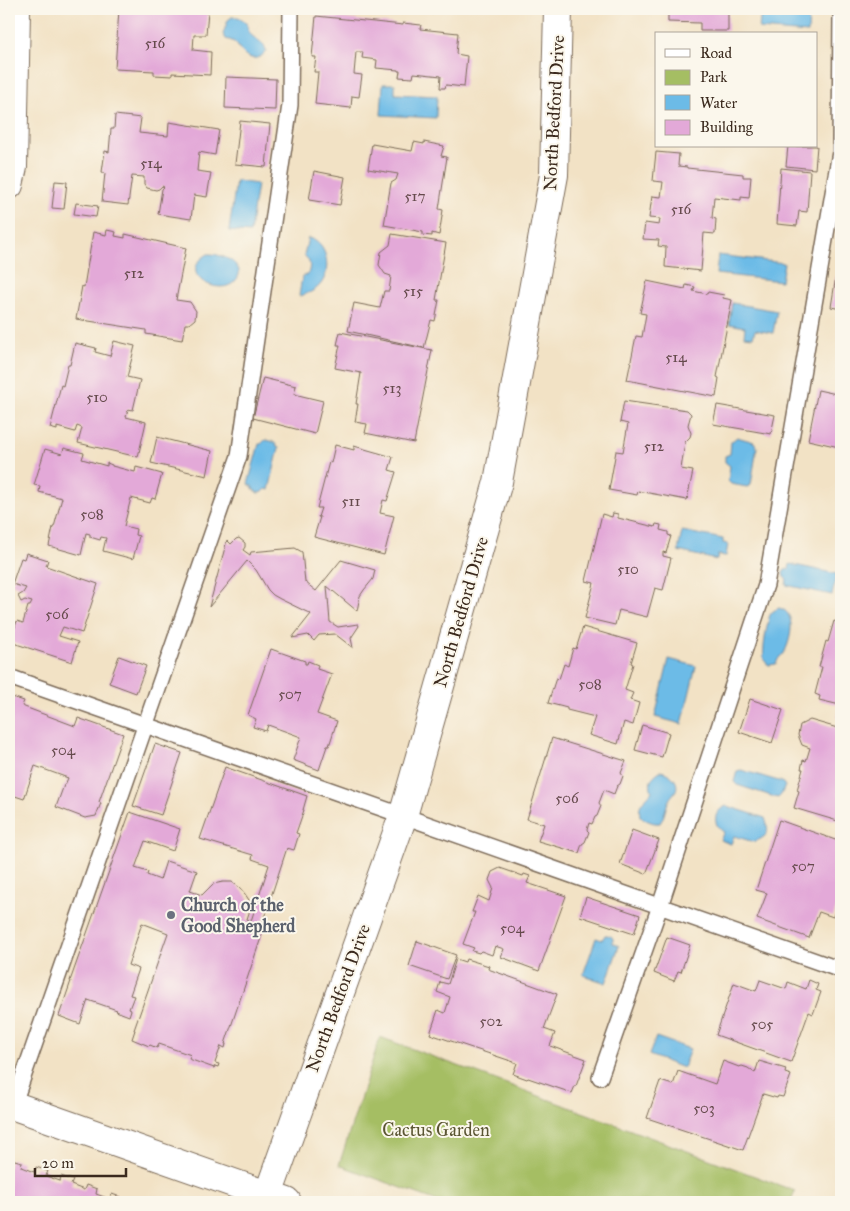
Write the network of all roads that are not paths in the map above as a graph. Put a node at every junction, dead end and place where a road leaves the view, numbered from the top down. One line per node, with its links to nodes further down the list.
1 (16, 9): 5 (street)
2 (291, 9): 7 (lane)
3 (558, 9): 8 (street, North Bedford Drive)
4 (841, 9): 9 (lane)
5 (9, 185)
6 (9, 677): 7 (lane)
7 (145, 725): 8 (lane); 12 (lane)
8 (403, 816): 9 (lane); 13 (street, North Bedford Drive)
9 (660, 906): 10 (lane); 11 (lane)
10 (841, 970)
11 (600, 1077)
12 (11, 1105): 13 (street)
13 (278, 1199)

